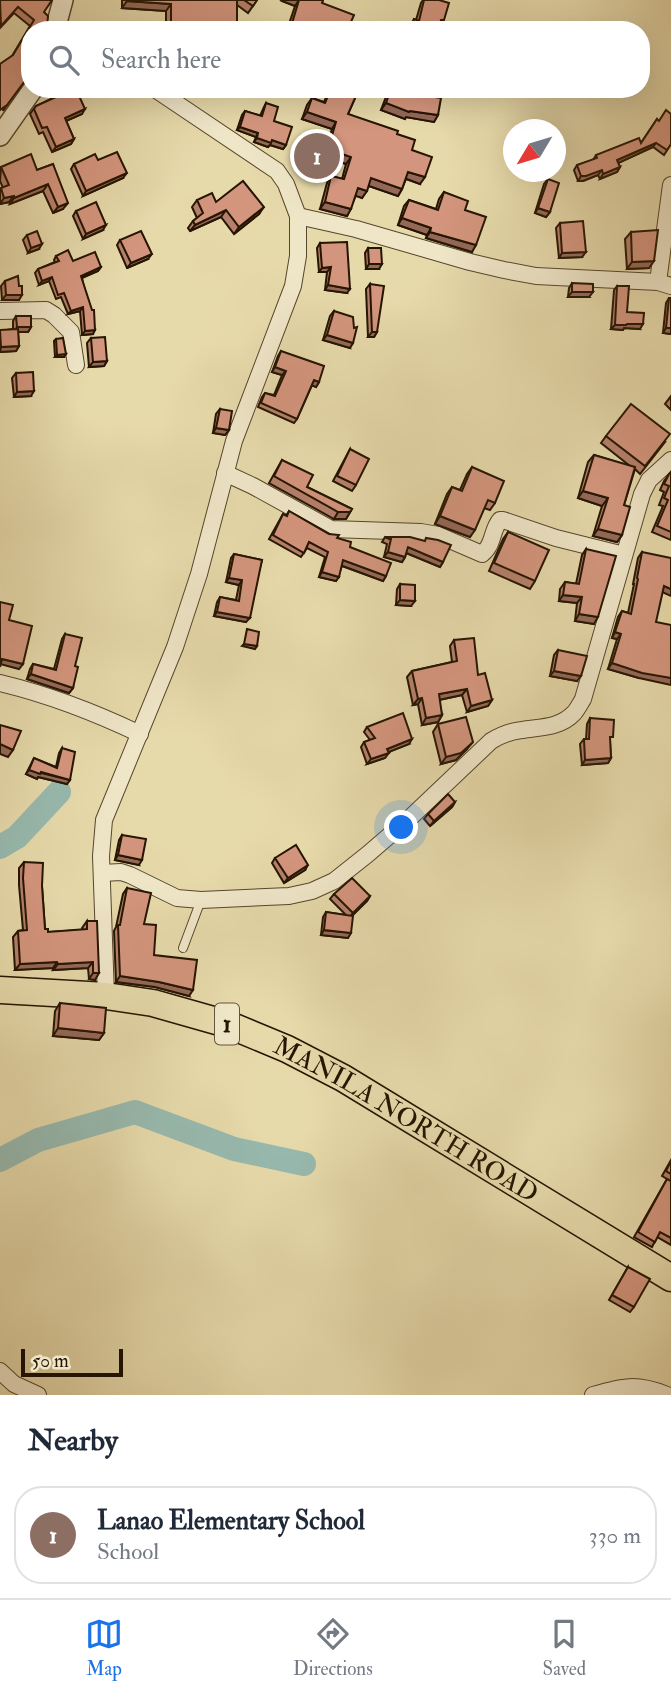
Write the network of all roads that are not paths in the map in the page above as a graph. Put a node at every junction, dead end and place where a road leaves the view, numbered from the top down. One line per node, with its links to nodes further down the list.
1 (62, 0): 2 (street)
2 (57, 21)
3 (27, 98): 5 (street)
4 (168, 98): 7 (street)
5 (0, 136)
6 (671, 185): 8 (street)
7 (298, 216): 8 (street); 12 (street)
8 (665, 284)
9 (0, 311): 10 (street)
10 (76, 365)
11 (671, 460): 13 (street)
12 (225, 473): 13 (street); 15 (street)
13 (624, 555): 17 (street)
14 (0, 683): 15 (street)
15 (140, 734): 16 (street)
16 (102, 873): 17 (street); 20 (street)
17 (201, 901): 18 (lane)
18 (183, 948)
19 (0, 990): 20 (highway, MANILA NORTH ROAD / 1)
20 (106, 996): 21 (highway, MANILA NORTH ROAD / 1)
21 (671, 1278)
22 (0, 1371): 23 (street)
23 (38, 1395)
24 (593, 1395): 25 (street)
25 (667, 1395)

